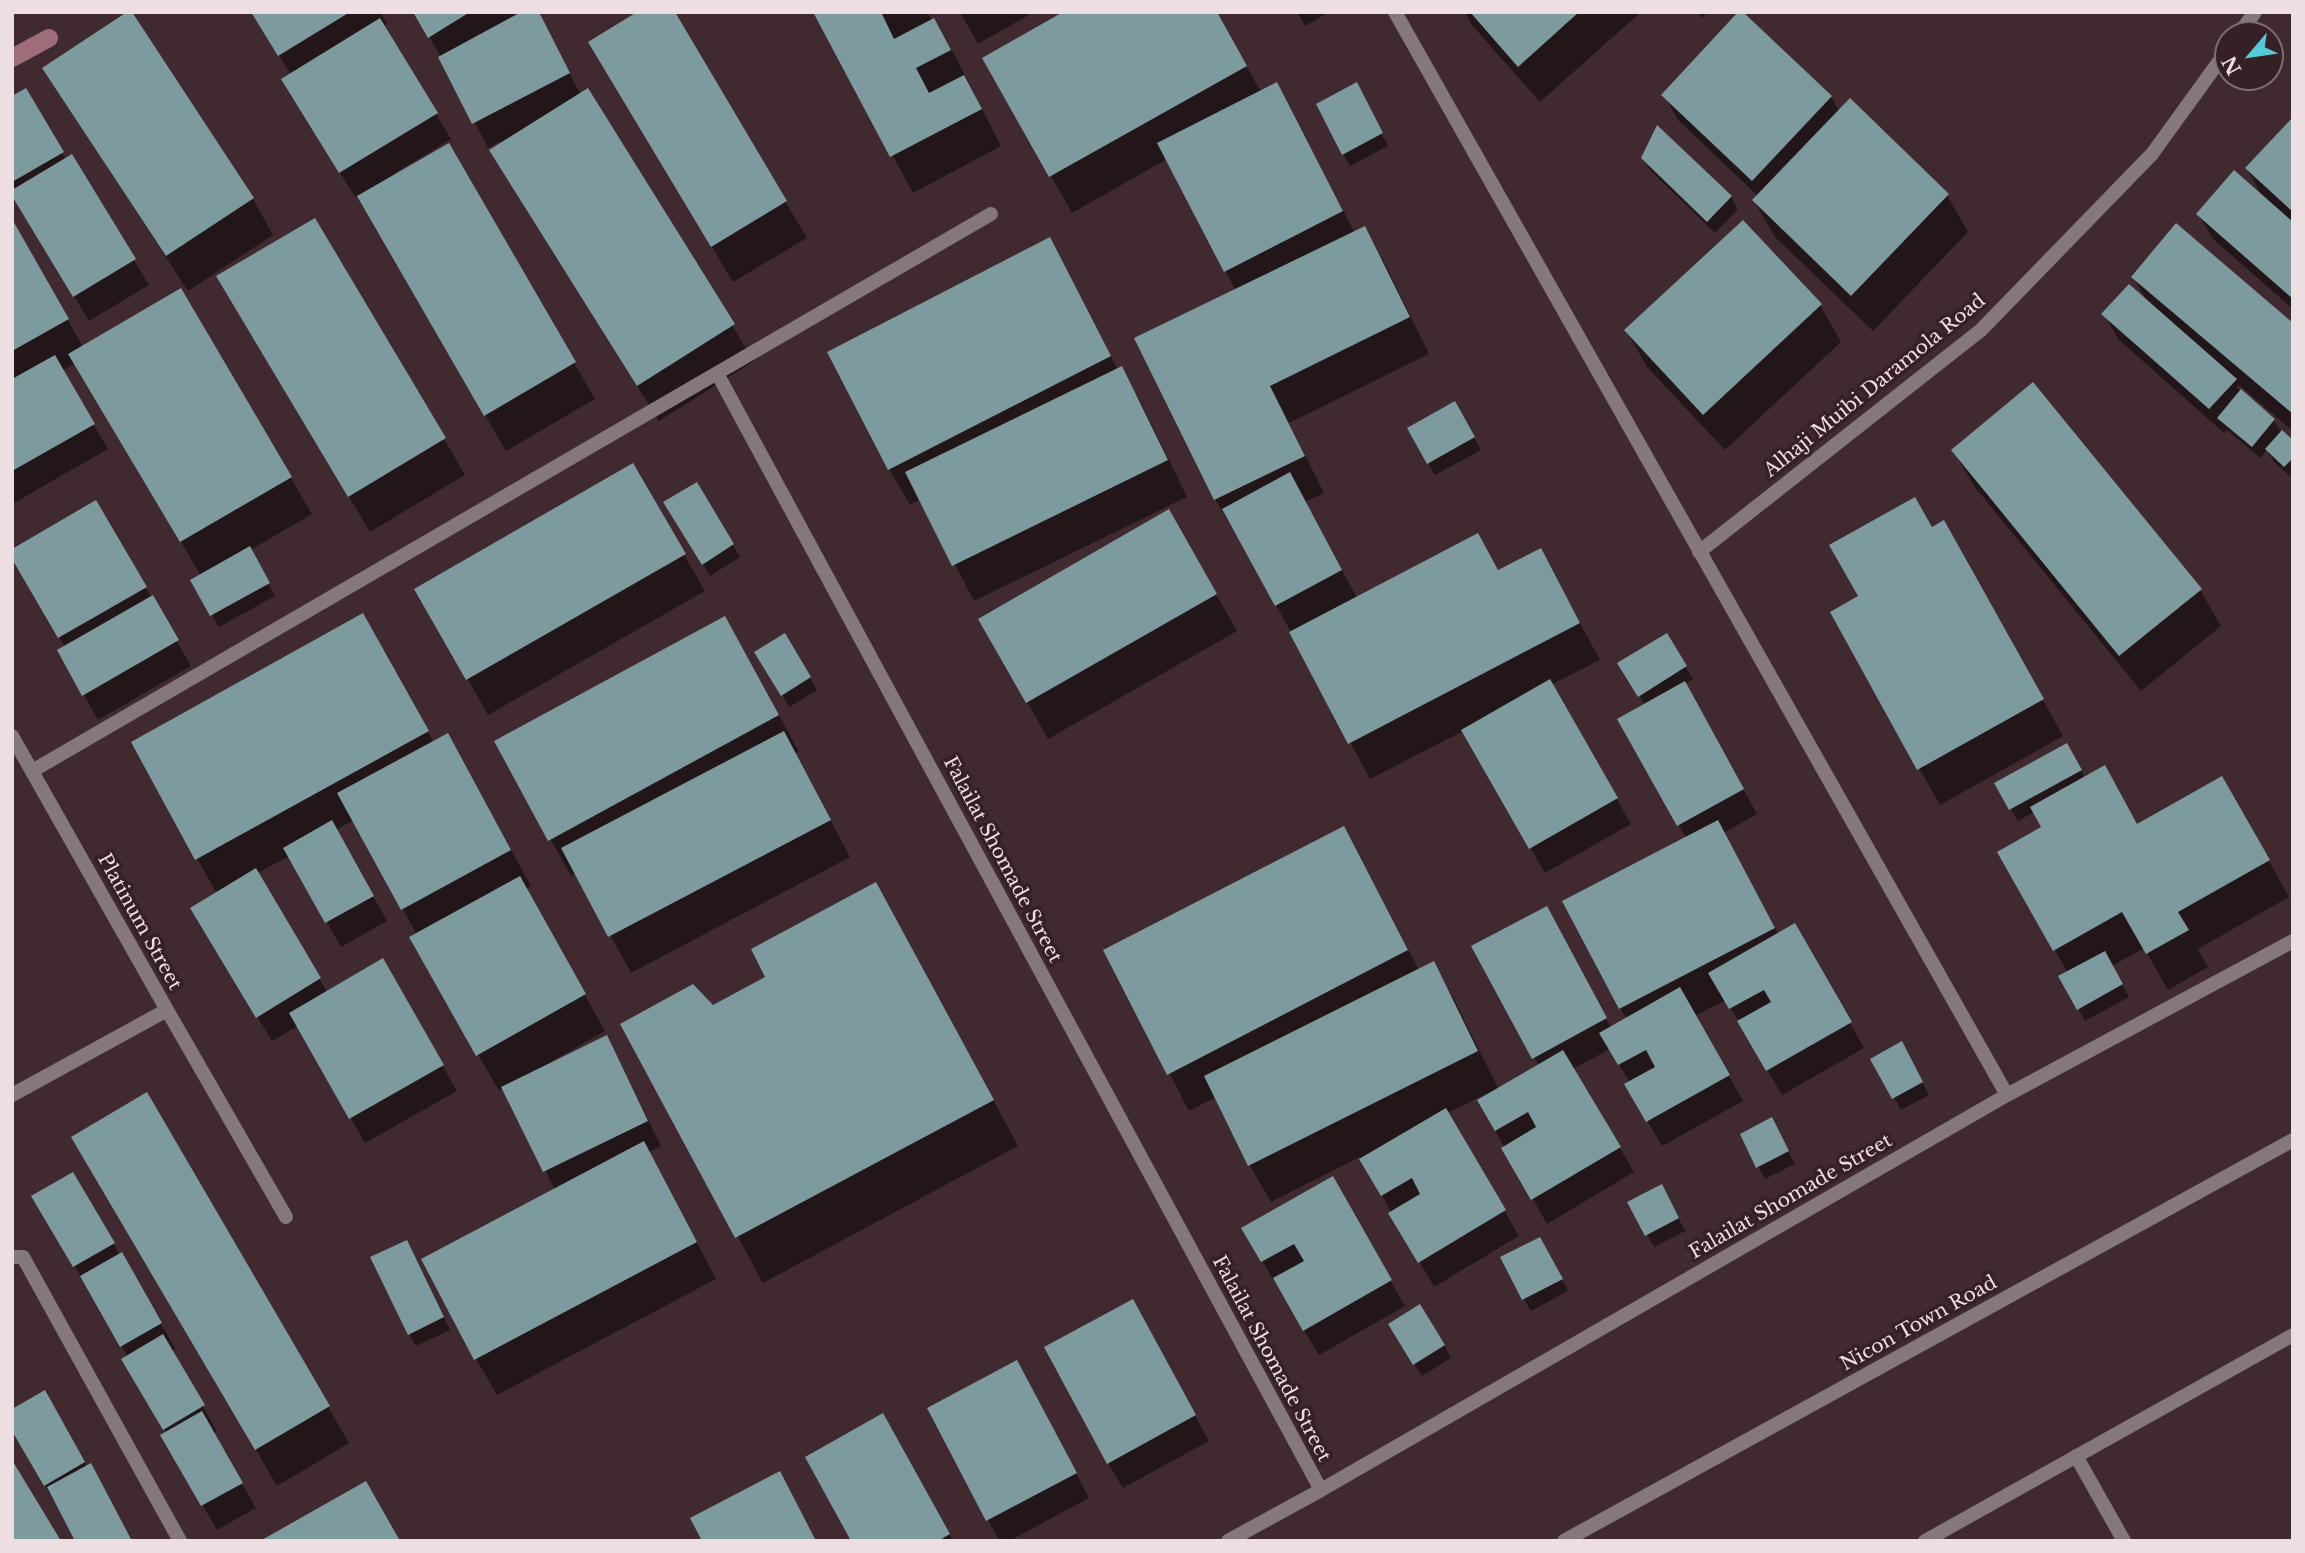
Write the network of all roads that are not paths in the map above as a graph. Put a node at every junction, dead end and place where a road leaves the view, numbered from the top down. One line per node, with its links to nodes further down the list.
1 (1395, 12): 5 (street)
2 (2214, 69): 5 (street, Alhaji Muibi Daramola Road)
3 (991, 214): 4 (street)
4 (718, 375): 7 (street); 17 (street, Falailat Shomade Street)
5 (1699, 552): 11 (street)
6 (12, 736): 7 (street, Platinum Street)
7 (32, 771): 9 (street, Platinum Street)
8 (2293, 942): 11 (street, Falailat Shomade Street)
9 (167, 1010): 10 (street, Platinum Street); 13 (street)
10 (12, 1095)
11 (2007, 1095): 17 (street, Falailat Shomade Street)
12 (2293, 1140): 20 (street, Nicon Town Road)
13 (286, 1217)
14 (12, 1257): 18 (street)
15 (2293, 1335): 16 (street)
16 (2077, 1456): 21 (street); 22 (street)
17 (1321, 1490): 19 (street)
18 (180, 1541)
19 (1228, 1541)
20 (1564, 1541)
21 (1925, 1541)
22 (2124, 1541)

